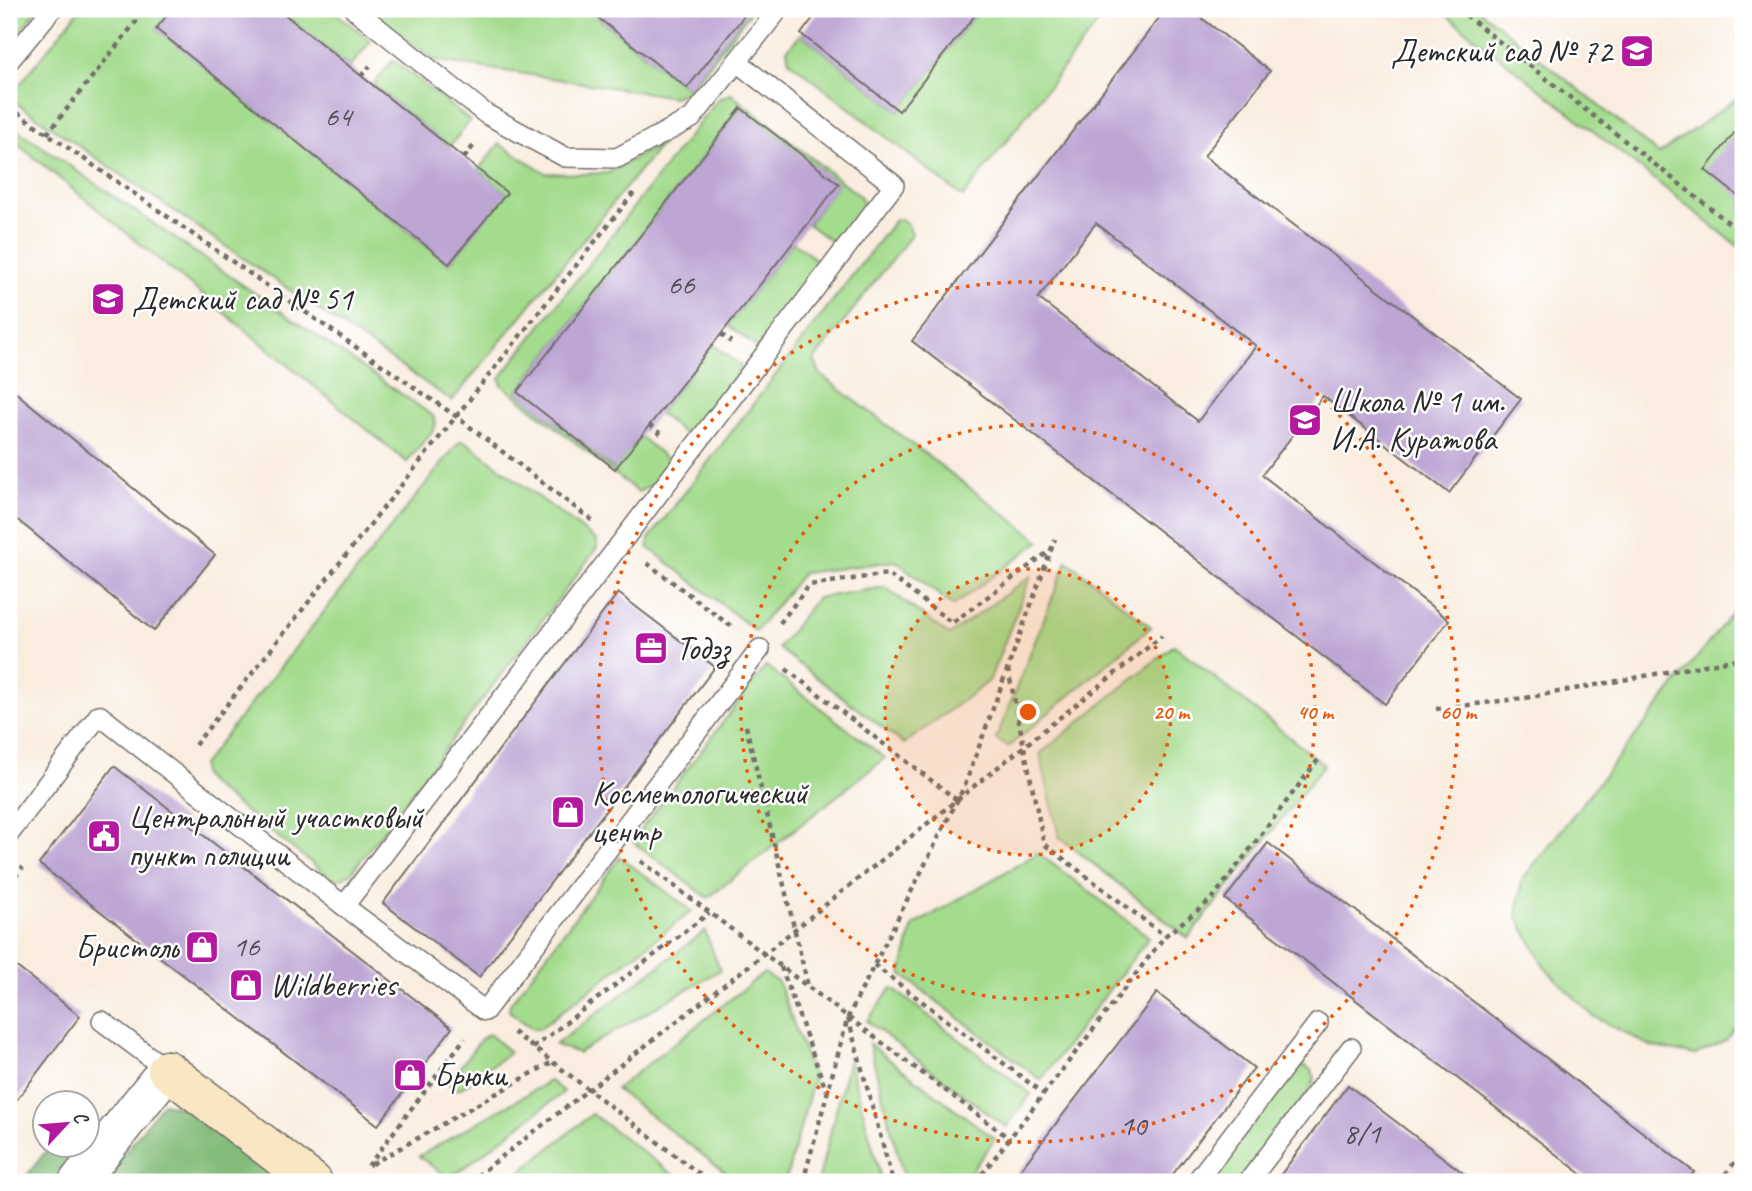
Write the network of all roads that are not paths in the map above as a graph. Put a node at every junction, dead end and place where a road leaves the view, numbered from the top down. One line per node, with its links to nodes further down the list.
1 (52, 9): 4 (lane)
2 (354, 9): 5 (lane)
3 (779, 9): 5 (lane)
4 (9, 61)
5 (737, 62): 8 (lane)
6 (760, 649): 8 (lane)
7 (9, 834): 8 (lane)
8 (344, 906)
9 (102, 1021): 12 (lane)
10 (1318, 1023): 15 (lane)
11 (1351, 1048): 16 (lane)
12 (167, 1070): 13 (street); 14 (street)
13 (78, 1182)
14 (313, 1182)
15 (1196, 1182)
16 (1248, 1182)

